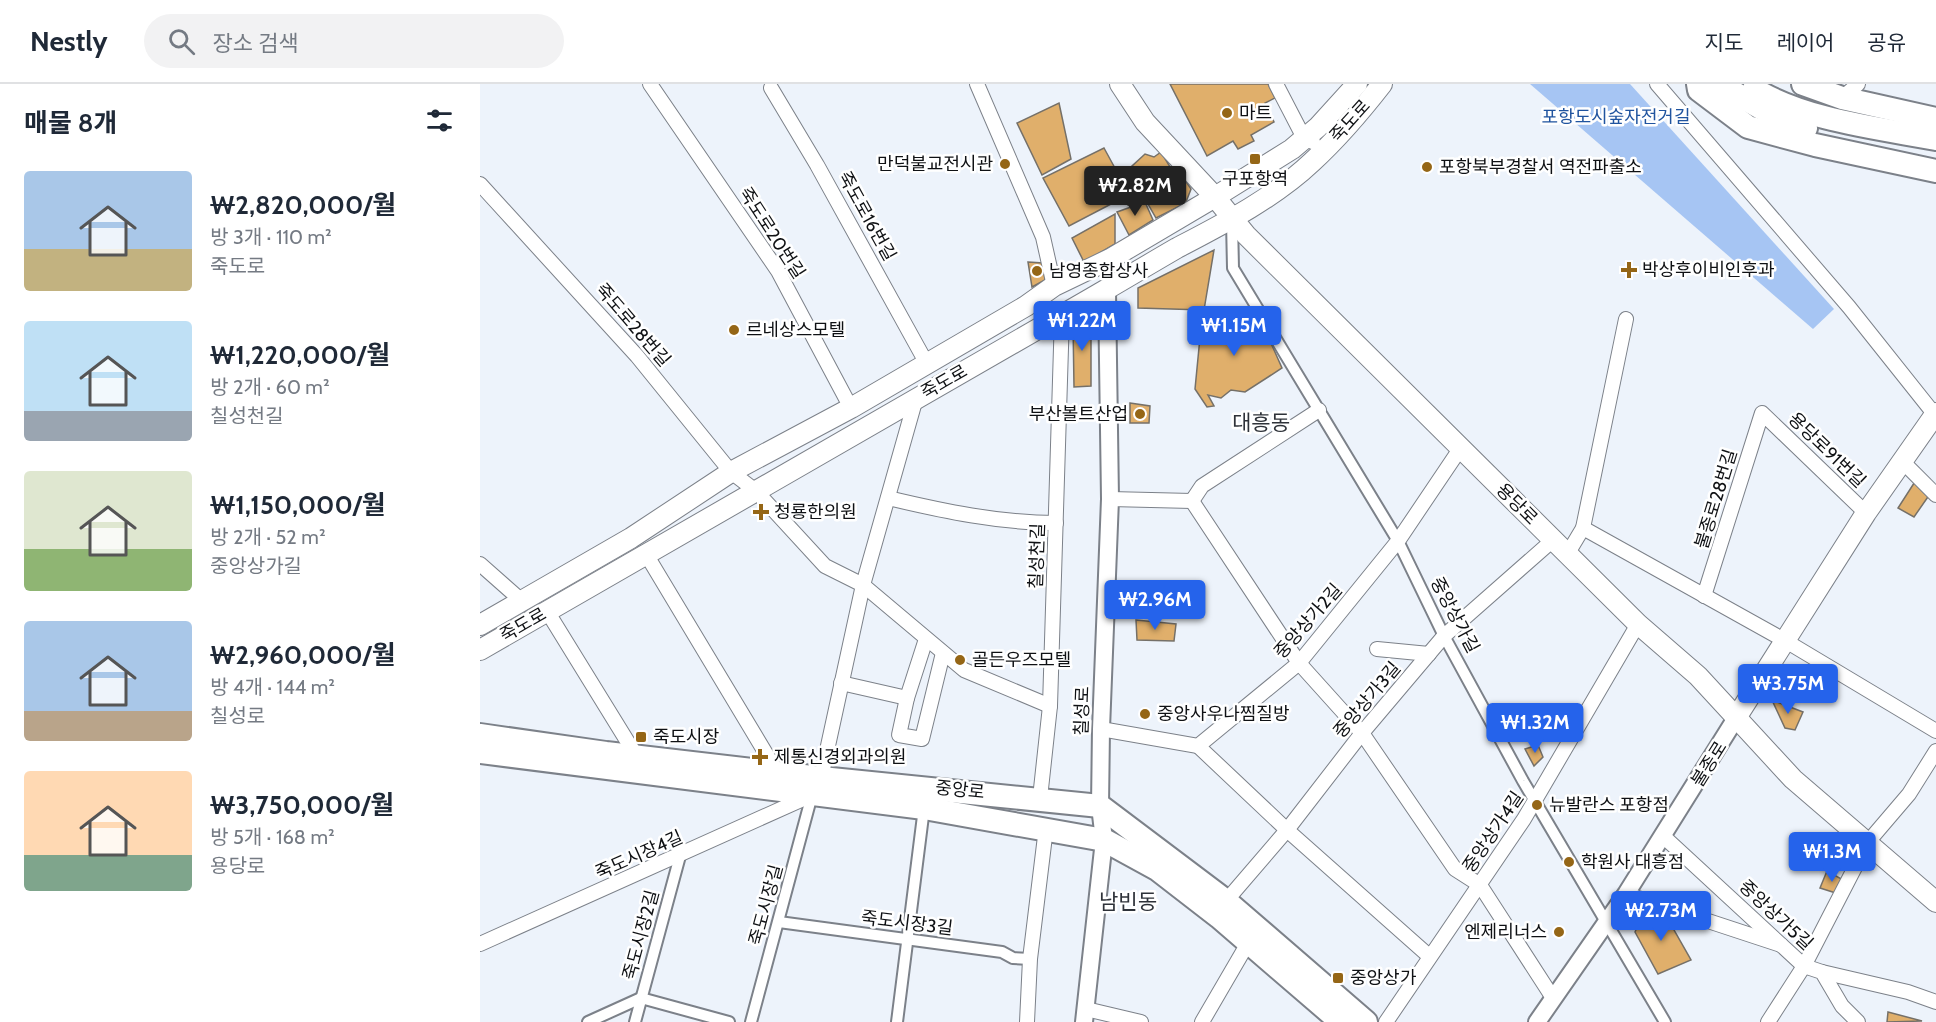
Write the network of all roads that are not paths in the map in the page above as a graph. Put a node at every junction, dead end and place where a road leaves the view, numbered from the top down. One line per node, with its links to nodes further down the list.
1 (650, 84): 30 (street, 죽도로20번길)
2 (977, 84): 24 (street)
3 (1120, 84): 21 (main road, 용당로)
4 (1276, 84): 15 (street)
5 (1357, 84): 15 (main road, 죽도로)
6 (1383, 84): 17 (main road, 죽도로)
7 (1657, 84): 33 (street)
8 (1698, 84): 19 (main road)
9 (1719, 84): 18 (main road)
10 (1746, 84): 16 (main road)
11 (1803, 84): 13 (main road)
12 (771, 88): 28 (street, 죽도로16번길)
13 (1850, 91): 14 (main road)
14 (1936, 119)
15 (1305, 138): 17 (street); 21 (main road, 죽도로)
16 (1936, 140)
17 (1327, 148): 22 (main road, 죽도로)
18 (1936, 155)
19 (1936, 171)
20 (480, 184): 36 (street, 죽도로28번길)
21 (1215, 197): 22 (main road, 용당로); 23 (main road, 죽도로)
22 (1232, 221): 25 (main road, 죽도로); 31 (street, 중앙상가길); 34 (main road, 용당로)
23 (1101, 263): 24 (main road, 죽도로); 25 (street)
24 (1054, 286): 28 (main road, 죽도로)
25 (1107, 291): 26 (main road, 죽도로); 40 (street, 칠성로)
26 (1062, 315): 29 (main road, 죽도로); 43 (street, 칠성천길)
27 (1626, 319): 44 (street, 중앙상가3길)
28 (927, 364): 30 (main road, 죽도로)
29 (916, 398): 37 (main road, 죽도로); 39 (street)
30 (851, 408): 36 (main road, 죽도로)
31 (1319, 410): 41 (street); 45 (street, 중앙상가길)
32 (1762, 412): 42 (street, 용당로91번길); 50 (street, 불종로28번길)
33 (1935, 414): 35 (main road, 불종로)
34 (1460, 449): 45 (street, 중앙상가2길); 46 (main road, 용당로)
35 (1903, 462): 38 (street); 42 (main road, 불종로)
36 (731, 471): 37 (street, 죽도로28번길); 51 (main road, 죽도로)
37 (756, 491): 47 (main road, 죽도로); 49 (street, 죽도로28번길)
38 (1936, 495)
39 (888, 498): 43 (street); 49 (street)
40 (1110, 499): 41 (street); 67 (street, 칠성로)
41 (1192, 501): 62 (street)
42 (1866, 513): 57 (main road, 불종로)
43 (1056, 523): 65 (street, 칠성천길)
44 (1583, 528): 46 (street, 중앙상가3길); 50 (street)
45 (1398, 541): 55 (street, 중앙상가길); 62 (street, 중앙상가2길)
46 (1560, 546): 53 (main road, 용당로); 55 (street, 중앙상가3길)
47 (646, 554): 52 (main road, 죽도로); 75 (street)
48 (480, 564): 51 (street)
49 (863, 585): 56 (street, 죽도로28번길); 63 (street)
50 (1704, 596): 57 (street)
51 (523, 602): 54 (main road, 죽도로)
52 (547, 611): 59 (main road, 죽도로); 74 (street)
53 (1638, 624): 66 (main road, 용당로); 78 (street, 중앙상가4길)
54 (480, 625)
55 (1444, 636): 61 (street, 중앙상가3길); 78 (street, 중앙상가길)
56 (926, 639): 60 (street, 죽도로28번길); 64 (street)
57 (1784, 640): 66 (main road, 불종로); 68 (street)
58 (1377, 649): 61 (street)
59 (480, 650)
60 (944, 653): 64 (street); 65 (street, 죽도로28번길)
61 (1428, 654): 69 (street, 중앙상가3길)
62 (1299, 663): 69 (street); 71 (street, 중앙상가2길)
63 (841, 683): 64 (street); 76 (street)
64 (907, 698)
65 (1050, 706): 77 (street, 칠성천길)
66 (1736, 718): 83 (street, 불종로); 85 (main road, 용당로)
67 (1101, 729): 71 (street); 79 (street, 칠성로)
68 (1936, 731)
69 (1362, 733): 82 (street, 중앙상가3길); 87 (street)
70 (480, 735): 74 (main road, 중앙로)
71 (1198, 746): 82 (street)
72 (480, 752): 76 (main road, 중앙로)
73 (1936, 752): 85 (street)
74 (637, 757): 75 (main road, 중앙로)
75 (777, 772): 76 (main road, 중앙로)
76 (817, 787): 77 (main road, 중앙로); 80 (main road, 중앙로); 86 (street, 죽도시장4길); 91 (street, 죽도시장길)
77 (1040, 798): 79 (main road, 중앙로)
78 (1536, 801): 87 (street, 중앙상가4길); 92 (street, 중앙상가길)
79 (1100, 806): 84 (street, 칠성로); 89 (main road, 중앙로)
80 (924, 808): 81 (main road, 중앙로); 93 (street)
81 (1046, 828): 84 (main road, 중앙로); 98 (street)
82 (1287, 830): 89 (street, 중앙상가3길); 97 (street)
83 (1663, 836): 88 (street, 불종로); 96 (street, 중앙상가5길)
84 (1104, 840): 94 (main road, 중앙로); 104 (street, 칠성로)
85 (1868, 842): 90 (main road, 용당로); 99 (street)
86 (680, 856): 95 (street, 죽도시장4길); 101 (street, 죽도시장2길)
87 (1480, 885): 97 (street, 중앙상가4길); 102 (street)
88 (1626, 894): 92 (street, 불종로); 96 (street)
89 (1226, 901): 114 (main road, 중앙로)
90 (1936, 902)
91 (779, 922): 93 (street, 죽도시장3길); 108 (street, 죽도시장길)
92 (1607, 922): 102 (street, 불종로); 117 (street, 중앙상가길)
93 (908, 940): 98 (street, 죽도시장3길); 109 (street)
94 (1248, 943): 112 (street); 113 (main road, 중앙로)
95 (480, 944)
96 (1785, 947): 99 (street, 중앙상가5길)
97 (1429, 956): 115 (street, 중앙상가4길)
98 (1030, 959): 110 (street)
99 (1804, 966): 100 (street, 중앙상가5길); 118 (street)
100 (1822, 972): 103 (street); 119 (street, 중앙상가5길)
101 (641, 998): 105 (street); 106 (street, 죽도시장2길); 107 (street)
102 (1552, 998): 116 (street, 불종로)
103 (1936, 1002)
104 (1085, 1016): 111 (street)
105 (588, 1022)
106 (635, 1022)
107 (729, 1022)
108 (751, 1022)
109 (897, 1022)
110 (1027, 1022)
111 (1141, 1022)
112 (1202, 1022)
113 (1341, 1022)
114 (1365, 1022)
115 (1386, 1022)
116 (1537, 1022)
117 (1665, 1022)
118 (1768, 1022)
119 (1858, 1022)

